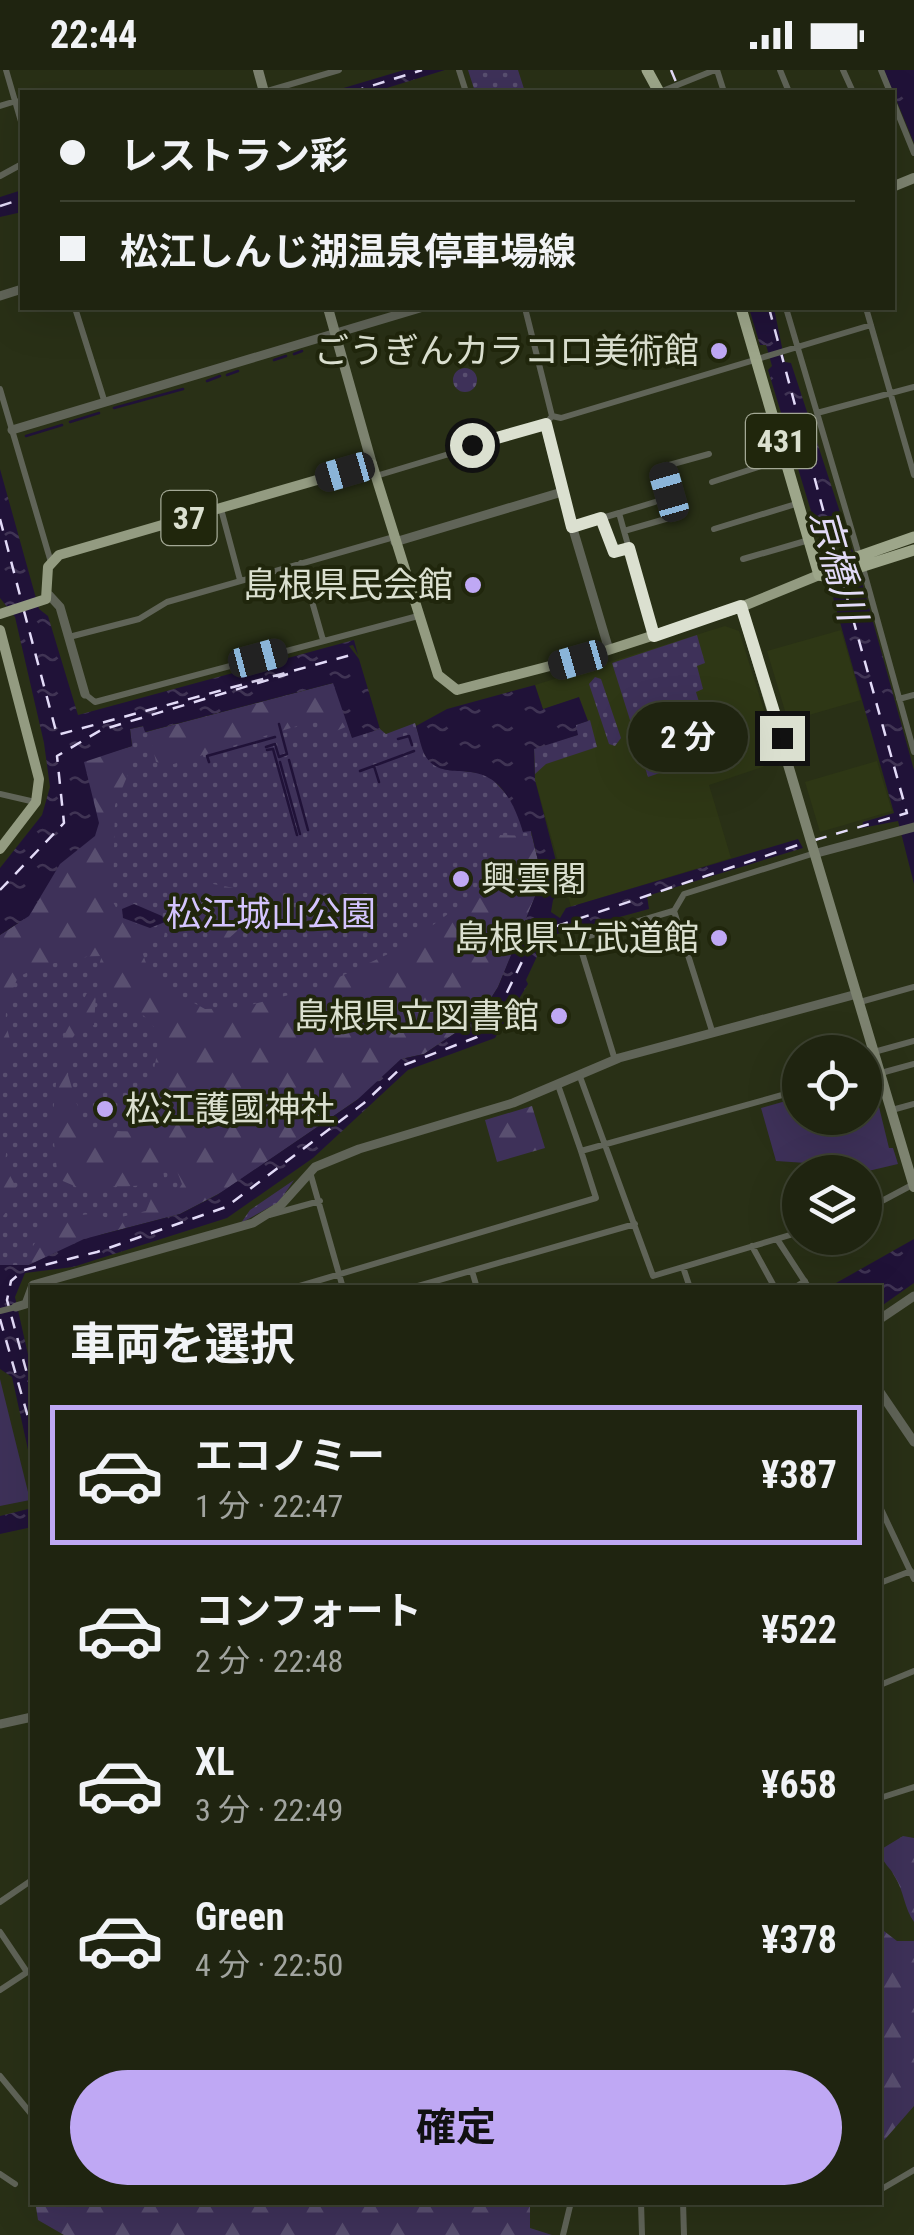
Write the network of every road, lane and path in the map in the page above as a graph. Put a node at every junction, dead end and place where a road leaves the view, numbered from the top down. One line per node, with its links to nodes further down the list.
1 (6, 70): 8 (street)
2 (339, 70): 6 (street)
3 (685, 70): 5 (street)
4 (716, 70): 5 (street)
5 (688, 80): 7 (street)
6 (271, 90)
7 (665, 90)
8 (16, 101): 9 (street); 11 (street)
9 (0, 106)
10 (895, 106): 12 (street)
11 (20, 117)
12 (914, 153)
13 (76, 310): 27 (street)
14 (329, 310): 21 (main road)
15 (413, 310): 21 (street)
16 (526, 310): 29 (street)
17 (741, 310): 23 (highway, 431)
18 (787, 310): 22 (street)
19 (867, 310): 20 (street)
20 (871, 325): 22 (street); 26 (street)
21 (336, 333): 27 (street); 33 (main road)
22 (797, 347): 23 (street); 28 (street)
23 (762, 357): 29 (street); 32 (highway, 431)
24 (914, 386): 26 (street)
25 (0, 389): 30 (street)
26 (891, 394): 28 (street); 34 (street)
27 (104, 403): 30 (street)
28 (817, 413): 53 (street)
29 (549, 420): 35 (street); 37 (street)
30 (12, 430): 52 (street)
31 (709, 454): 45 (street)
32 (786, 458): 36 (street); 39 (highway, 431)
33 (372, 464): 35 (main road); 40 (main road, 37)
34 (914, 475)
35 (376, 476): 47 (main road)
36 (712, 482)
37 (562, 492): 43 (street); 47 (street)
38 (655, 502): 41 (street)
39 (799, 503): 44 (street); 48 (highway, 431)
40 (220, 508): 52 (main road, 37); 56 (street)
41 (619, 513): 42 (street); 45 (street)
42 (601, 518): 43 (street); 49 (street)
43 (572, 527): 65 (street)
44 (714, 529)
45 (624, 530): 49 (street)
46 (914, 537): 53 (highway)
47 (394, 540): 54 (street); 60 (main road)
48 (810, 540): 51 (street); 55 (highway, 431)
49 (629, 548): 62 (street)
50 (914, 550): 53 (highway)
51 (743, 559)
52 (50, 560): 57 (main road)
53 (859, 561): 55 (highway); 68 (street)
54 (301, 563): 56 (street); 64 (street)
55 (825, 573): 58 (main road)
56 (240, 580): 63 (street)
57 (45, 598): 59 (main road); 63 (street)
58 (741, 606): 62 (main road); 73 (main road)
59 (4, 613)
60 (419, 616): 64 (street); 65 (main road)
61 (0, 630): 71 (main road)
62 (654, 636): 65 (main road)
63 (69, 637): 66 (street)
64 (323, 640): 66 (street)
65 (608, 650)
66 (85, 694)
67 (914, 695): 68 (street)
68 (899, 699): 69 (street)
69 (914, 752)
70 (0, 794): 71 (street)
71 (36, 802): 74 (main road)
72 (914, 828): 73 (street)
73 (814, 845): 75 (street); 77 (main road)
74 (0, 849)
75 (674, 911): 78 (street); 82 (street)
76 (914, 987): 77 (street)
77 (858, 998): 78 (street); 79 (main road)
78 (713, 1034): 82 (street)
79 (869, 1035)
80 (914, 1041): 81 (street)
81 (882, 1050)
82 (615, 1060): 85 (street)
83 (914, 1064): 84 (street)
84 (882, 1071)
85 (578, 1073): 87 (street); 91 (street)
86 (882, 1078): 90 (main road)
87 (558, 1084): 92 (street); 93 (street)
88 (782, 1095): 91 (street)
89 (914, 1104): 90 (street)
90 (891, 1110): 94 (main road)
91 (604, 1144): 92 (street); 98 (street)
92 (581, 1151): 104 (street)
93 (310, 1172): 95 (street); 97 (street)
94 (914, 1185): 96 (street)
95 (320, 1201): 97 (street); 104 (street)
96 (882, 1201)
97 (269, 1215): 107 (street)
98 (635, 1224): 102 (street); 103 (street)
99 (782, 1238): 100 (street)
100 (778, 1239): 101 (street); 106 (street)
101 (752, 1246): 102 (street); 112 (street)
102 (684, 1267): 111 (street)
103 (472, 1270): 105 (street); 110 (street)
104 (336, 1272): 108 (street); 109 (street)
105 (441, 1283)
106 (807, 1284)
107 (32, 1285)
108 (301, 1285)
109 (342, 1285)
110 (476, 1285)
111 (689, 1285)
112 (773, 1285)
113 (914, 1296): 117 (street)
114 (30, 1300): 115 (street)
115 (16, 1307): 116 (street)
116 (0, 1311)
117 (882, 1318)
118 (882, 1395): 119 (street)
119 (914, 1442)
120 (882, 1511): 121 (street)
121 (912, 1575): 122 (street)
122 (882, 1582)
123 (914, 1672): 124 (street)
124 (882, 1683)
125 (30, 1717): 126 (street)
126 (0, 1724)
127 (914, 1787): 128 (street)
128 (882, 1797)
129 (30, 1881): 130 (street)
130 (0, 1902)
131 (0, 1932): 132 (street)
132 (30, 1970): 133 (street)
133 (0, 1990)
134 (0, 2076): 135 (street)
135 (30, 2112)
136 (914, 2170): 139 (street)
137 (0, 2174): 138 (street)
138 (15, 2184)
139 (882, 2189)
140 (570, 2205): 143 (street)
141 (640, 2205): 144 (street)
142 (683, 2205): 145 (street)
143 (563, 2235)
144 (642, 2235)
145 (684, 2235)

